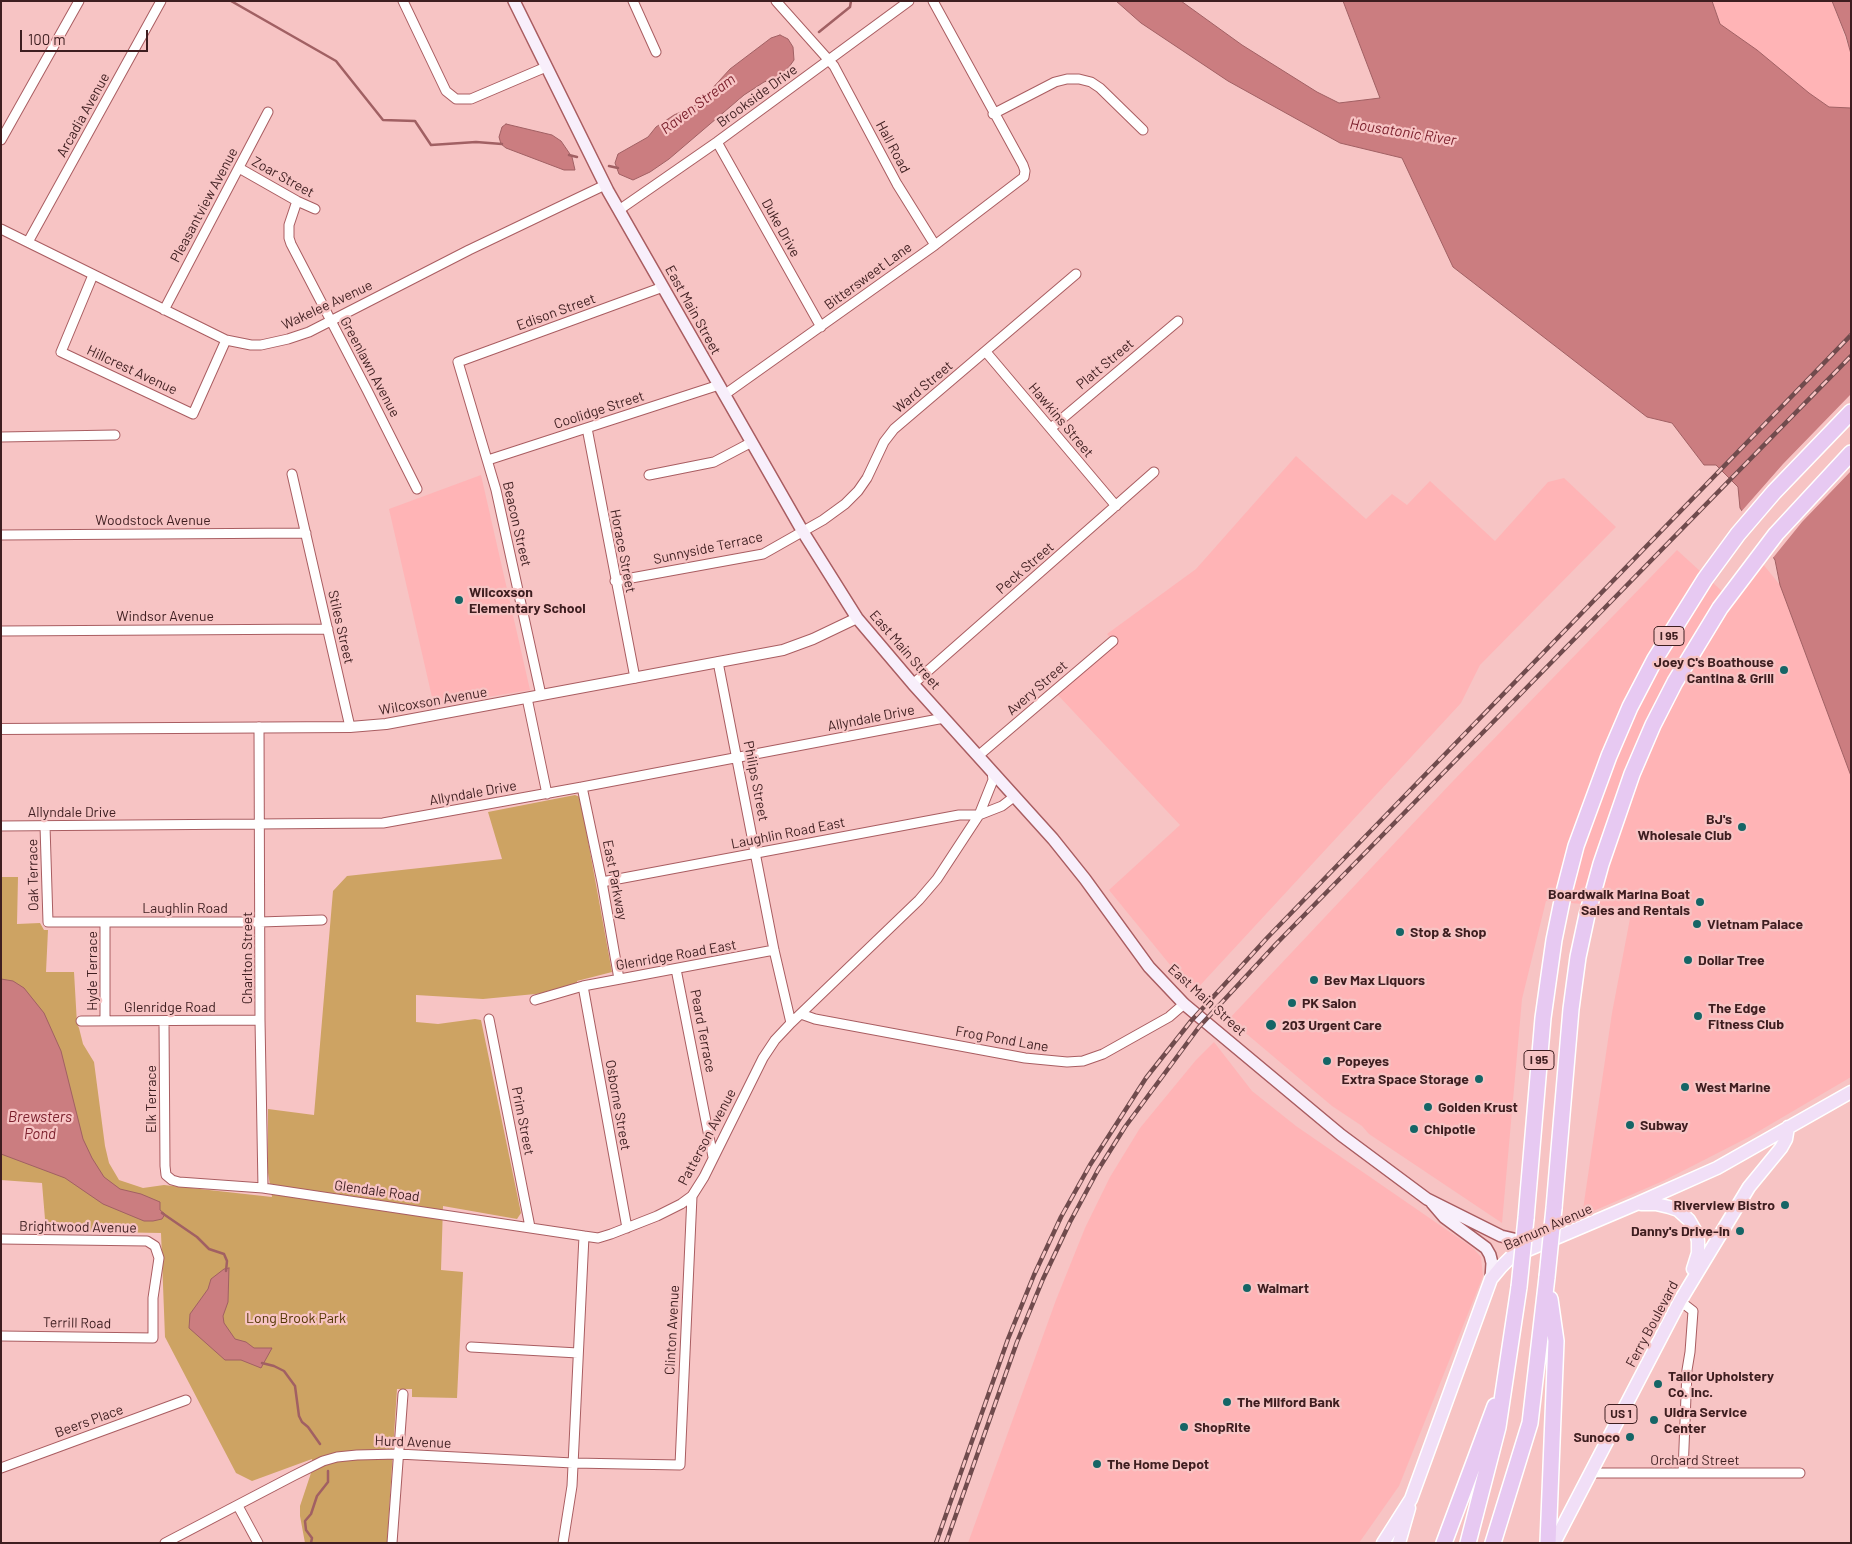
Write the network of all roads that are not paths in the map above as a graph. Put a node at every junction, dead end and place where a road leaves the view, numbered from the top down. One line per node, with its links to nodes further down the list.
1 (79, 1): 15 (street)
2 (161, 1): 23 (street, Arcadia Avenue)
3 (403, 1): 11 (street)
4 (514, 1): 11 (main road, East Main Street)
5 (633, 1): 9 (street)
6 (776, 1): 10 (street, Hall Road)
7 (909, 1): 10 (street, Brookside Drive)
8 (934, 1): 13 (street)
9 (656, 52)
10 (829, 60): 16 (street, Brookside Drive); 24 (street, Hall Road)
11 (546, 68): 18 (main road, East Main Street)
12 (268, 112): 17 (street, Pleasantview Avenue)
13 (994, 114): 14 (street); 24 (street, Bittersweet Lane)
14 (1144, 130)
15 (1, 140)
16 (717, 142): 21 (street, Brookside Drive); 31 (street, Duke Drive)
17 (239, 168): 19 (street, Zoar Street); 28 (street, Pleasantview Avenue)
18 (605, 185): 21 (main road, East Main Street); 29 (street, Wakelee Avenue)
19 (297, 201): 20 (street, Zoar Street); 29 (street, Greenlawn Avenue)
20 (315, 210)
21 (619, 210): 27 (main road, East Main Street)
22 (1, 229): 23 (street, Wakelee Avenue)
23 (28, 242): 26 (street, Wakelee Avenue)
24 (935, 245): 31 (street, Bittersweet Lane)
25 (1076, 274): 33 (street, Ward Street)
26 (93, 275): 28 (street, Wakelee Avenue); 32 (street, Hillcrest Avenue)
27 (663, 287): 34 (street, Edison Street); 35 (main road, East Main Street)
28 (164, 310): 32 (street, Wakelee Avenue)
29 (330, 321): 32 (street, Wakelee Avenue); 47 (street, Greenlawn Avenue)
30 (1178, 321): 38 (street, Platt Street)
31 (821, 327): 35 (street, Bittersweet Lane)
32 (226, 340)
33 (986, 352): 38 (street, Hawkins Street); 49 (street, Ward Street)
34 (458, 362): 43 (street, Beacon Street)
35 (721, 390): 37 (street, Coolidge Street); 41 (main road, East Main Street)
36 (1851, 412): 116 (highway, I 95, bridge)
37 (587, 428): 43 (street, Coolidge Street); 52 (street, Horace Street)
38 (1051, 428): 48 (street, Hawkins Street)
39 (115, 435): 40 (street)
40 (1, 437)
41 (752, 442): 46 (street); 49 (main road, East Main Street)
42 (1851, 453): 108 (highway, I 95, bridge)
43 (488, 460): 60 (street, Beacon Street)
44 (1154, 472): 48 (street, Peck Street)
45 (292, 474): 50 (street, Stiles Street)
46 (649, 475)
47 (417, 489)
48 (1116, 506): 59 (street, Peck Street)
49 (804, 532): 52 (street, Sunnyside Terrace); 53 (main road, East Main Street)
50 (306, 533): 51 (street, Woodstock Avenue); 54 (street, Stiles Street)
51 (1, 535)
52 (615, 581): 58 (street, Horace Street)
53 (857, 618): 57 (street, Wilcoxson Avenue); 59 (main road, East Main Street)
54 (328, 629): 55 (street, Windsor Avenue); 64 (street, Stiles Street)
55 (1, 631)
56 (1112, 641): 66 (street, Avery Street)
57 (718, 662): 58 (street, Wilcoxson Avenue); 67 (street, Philips Street)
58 (635, 678): 60 (street, Wilcoxson Avenue)
59 (913, 684): 62 (main road, East Main Street)
60 (542, 695): 61 (street, Wilcoxson Avenue)
61 (527, 698): 64 (street, Wilcoxson Avenue); 70 (street)
62 (944, 718): 66 (main road, East Main Street); 67 (street, Allyndale Drive)
63 (259, 727): 64 (street, Wilcoxson Avenue); 65 (street, Wilcoxson Avenue); 73 (street, Charlton Street)
64 (350, 727)
65 (1, 729)
66 (978, 756): 68 (main road, East Main Street)
67 (738, 758): 69 (street, Allyndale Drive); 76 (street, Philips Street)
68 (992, 771): 71 (main road, East Main Street); 72 (street, Patterson Avenue)
69 (582, 787): 70 (street, Allyndale Drive); 77 (street, East Parkway)
70 (547, 794): 73 (street, Allyndale Drive)
71 (1015, 796): 72 (street); 87 (main road, East Main Street)
72 (979, 815): 76 (street, Laughlin Road East); 88 (street, Patterson Avenue)
73 (261, 824): 75 (street, Allyndale Drive); 81 (street, Charlton Street)
74 (1, 826): 75 (street, Allyndale Drive)
75 (45, 826): 79 (street, Oak Terrace)
76 (757, 853): 77 (street, Laughlin Road East); 82 (street, Philips Street)
77 (602, 882): 84 (street, East Parkway)
78 (322, 920): 81 (street, Laughlin Road)
79 (48, 922): 80 (street, Laughlin Road)
80 (105, 922): 81 (street, Laughlin Road); 90 (street, Hyde Terrace)
81 (260, 922): 91 (street, Charlton Street)
82 (774, 950): 83 (street, Glenridge Road East); 94 (street, Philips Street)
83 (676, 969): 84 (street, Glenridge Road East); 97 (street, Peard Terrace)
84 (619, 979): 85 (street, Glenridge Road East)
85 (583, 986): 86 (street); 104 (street, Osborne Street)
86 (535, 1000)
87 (1184, 1004): 88 (street, Frog Pond Lane); 101 (main road, East Main Street)
88 (801, 1014): 94 (street, Patterson Avenue)
89 (489, 1019): 103 (street, Prim Street)
90 (105, 1020): 92 (street, Glenridge Road); 93 (street, Glenridge Road)
91 (260, 1020): 93 (street, Glenridge Road); 99 (street, Charlton Street)
92 (81, 1021)
93 (164, 1021): 98 (street, Elk Terrace)
94 (790, 1023): 97 (street, Patterson Avenue)
95 (1851, 1092): 96 (main road, Barnum Avenue)
96 (1788, 1127): 102 (main road, Barnum Avenue); 110 (main road, Ferry Boulevard / US 1)
97 (713, 1158): 100 (street, Patterson Avenue)
98 (168, 1177): 99 (street, Glendale Road)
99 (263, 1188): 103 (street, Glendale Road)
100 (692, 1196): 104 (street, Patterson Avenue); 121 (street, Clinton Avenue)
101 (1427, 1198): 106 (main road, East Main Street); 109 (main road, East Main Street)
102 (1636, 1204): 106 (main road, Barnum Avenue); 110 (main road)
103 (530, 1228): 105 (street, Glendale Road)
104 (627, 1228): 105 (street, Patterson Avenue)
105 (584, 1236): 115 (street)
106 (1557, 1238): 109 (main road, Barnum Avenue)
107 (1, 1240): 113 (street, Brightwood Avenue)
108 (1547, 1277): 138 (highway, I 95); 139 (highway)
109 (1491, 1279): 126 (main road, Barnum Avenue)
110 (1689, 1286): 111 (main road, Ferry Boulevard / US 1)
111 (1680, 1301): 123 (main road, Ferry Boulevard / US 1); 125 (street)
112 (1, 1336): 113 (street, Terrill Road)
113 (153, 1338)
114 (471, 1347): 115 (street)
115 (578, 1353): 120 (street)
116 (1508, 1369): 136 (highway); 137 (highway, I 95)
117 (403, 1394): 119 (street)
118 (186, 1400): 122 (street, Beers Place)
119 (398, 1454): 120 (street, Hurd Avenue); 127 (street, Hurd Avenue); 131 (street)
120 (573, 1463): 121 (street, Hurd Avenue); 132 (street)
121 (680, 1465)
122 (1, 1468)
123 (1591, 1473): 125 (street, Orchard Street); 140 (main road, Ferry Boulevard / US 1)
124 (1800, 1473): 125 (street, Orchard Street)
125 (1683, 1474)
126 (1411, 1499): 128 (main road); 133 (main road, Barnum Avenue)
127 (238, 1506): 129 (street, Hurd Avenue); 130 (street)
128 (1406, 1521): 134 (main road); 135 (main road)
129 (165, 1543)
130 (258, 1543)
131 (392, 1543)
132 (563, 1543)
133 (1383, 1543)
134 (1398, 1543)
135 (1405, 1543)
136 (1444, 1543)
137 (1468, 1543)
138 (1493, 1543)
139 (1548, 1543)
140 (1554, 1543)

